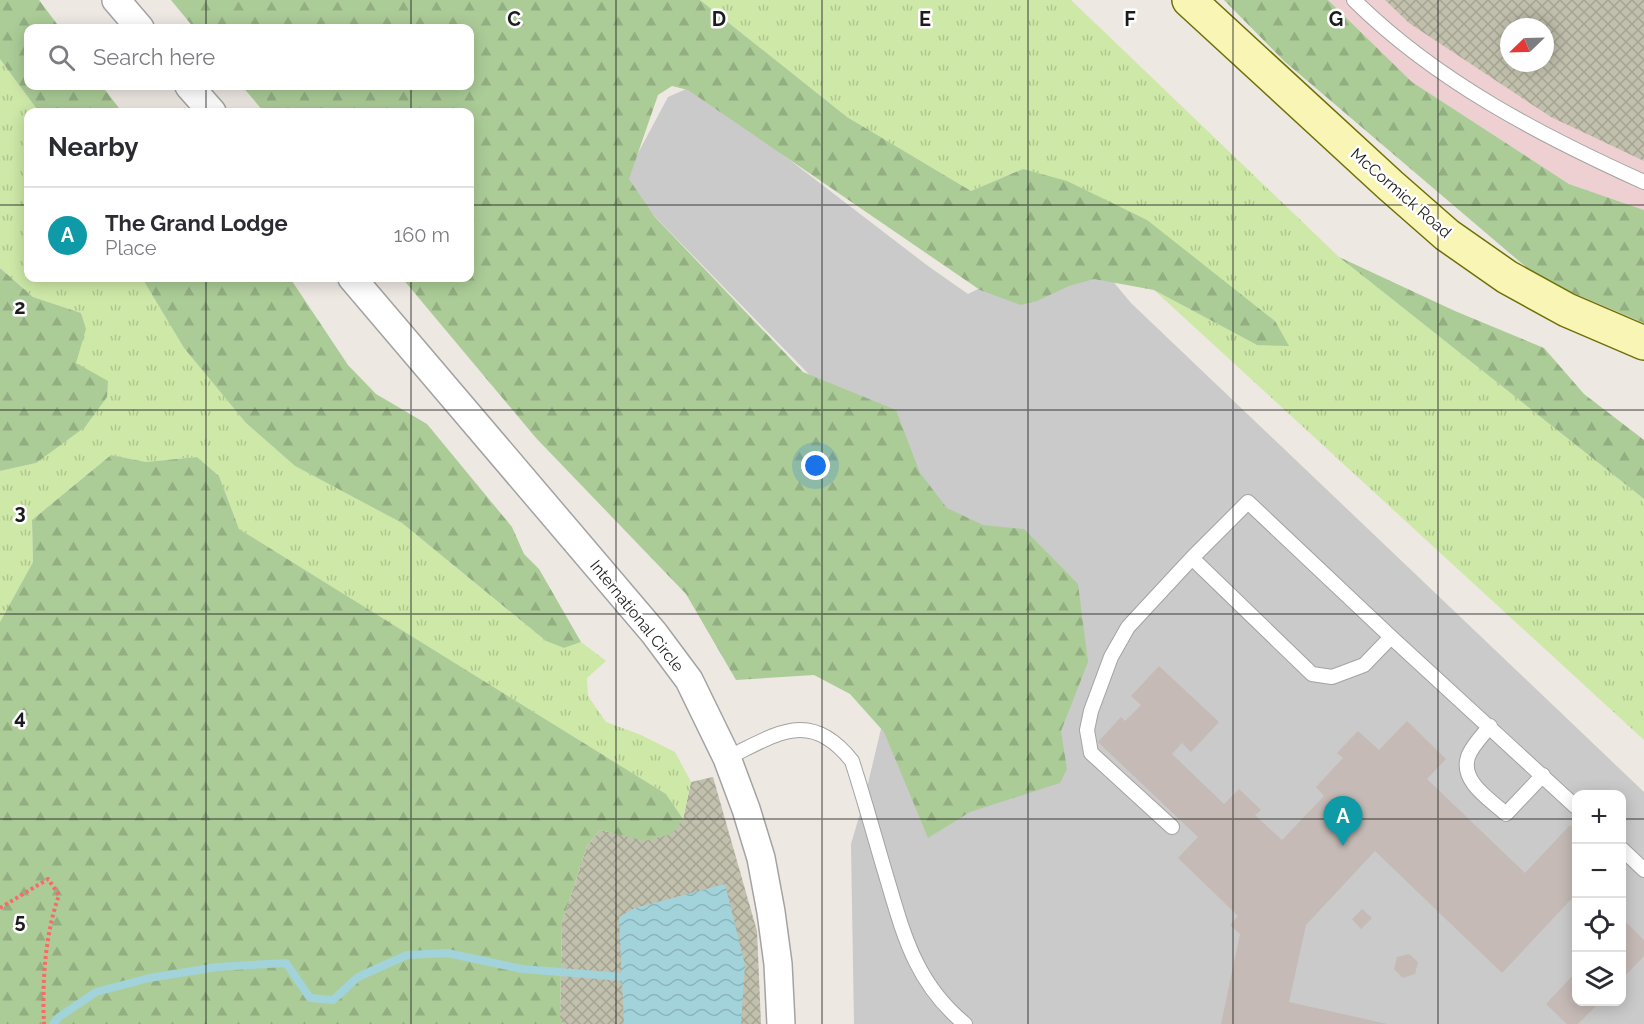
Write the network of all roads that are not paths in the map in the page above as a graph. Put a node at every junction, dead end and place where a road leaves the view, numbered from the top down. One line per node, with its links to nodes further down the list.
1 (116, 0): 4 (street)
2 (1189, 0): 9 (main road, McCormick Road)
3 (1354, 0): 7 (lane)
4 (137, 24)
5 (193, 90): 6 (street)
6 (208, 108)
7 (1644, 182)
8 (355, 282): 13 (street, International Circle)
9 (1644, 343)
10 (1192, 558): 11 (lane); 11 (lane); 16 (lane)
11 (1391, 637): 12 (lane)
12 (1490, 726): 14 (lane); 14 (lane)
13 (726, 758): 19 (street, International Circle); 20 (lane)
14 (1543, 775): 15 (lane)
15 (1572, 803)
16 (1172, 826)
17 (1626, 853): 18 (lane)
18 (1644, 870)
19 (781, 1024)
20 (965, 1024)

